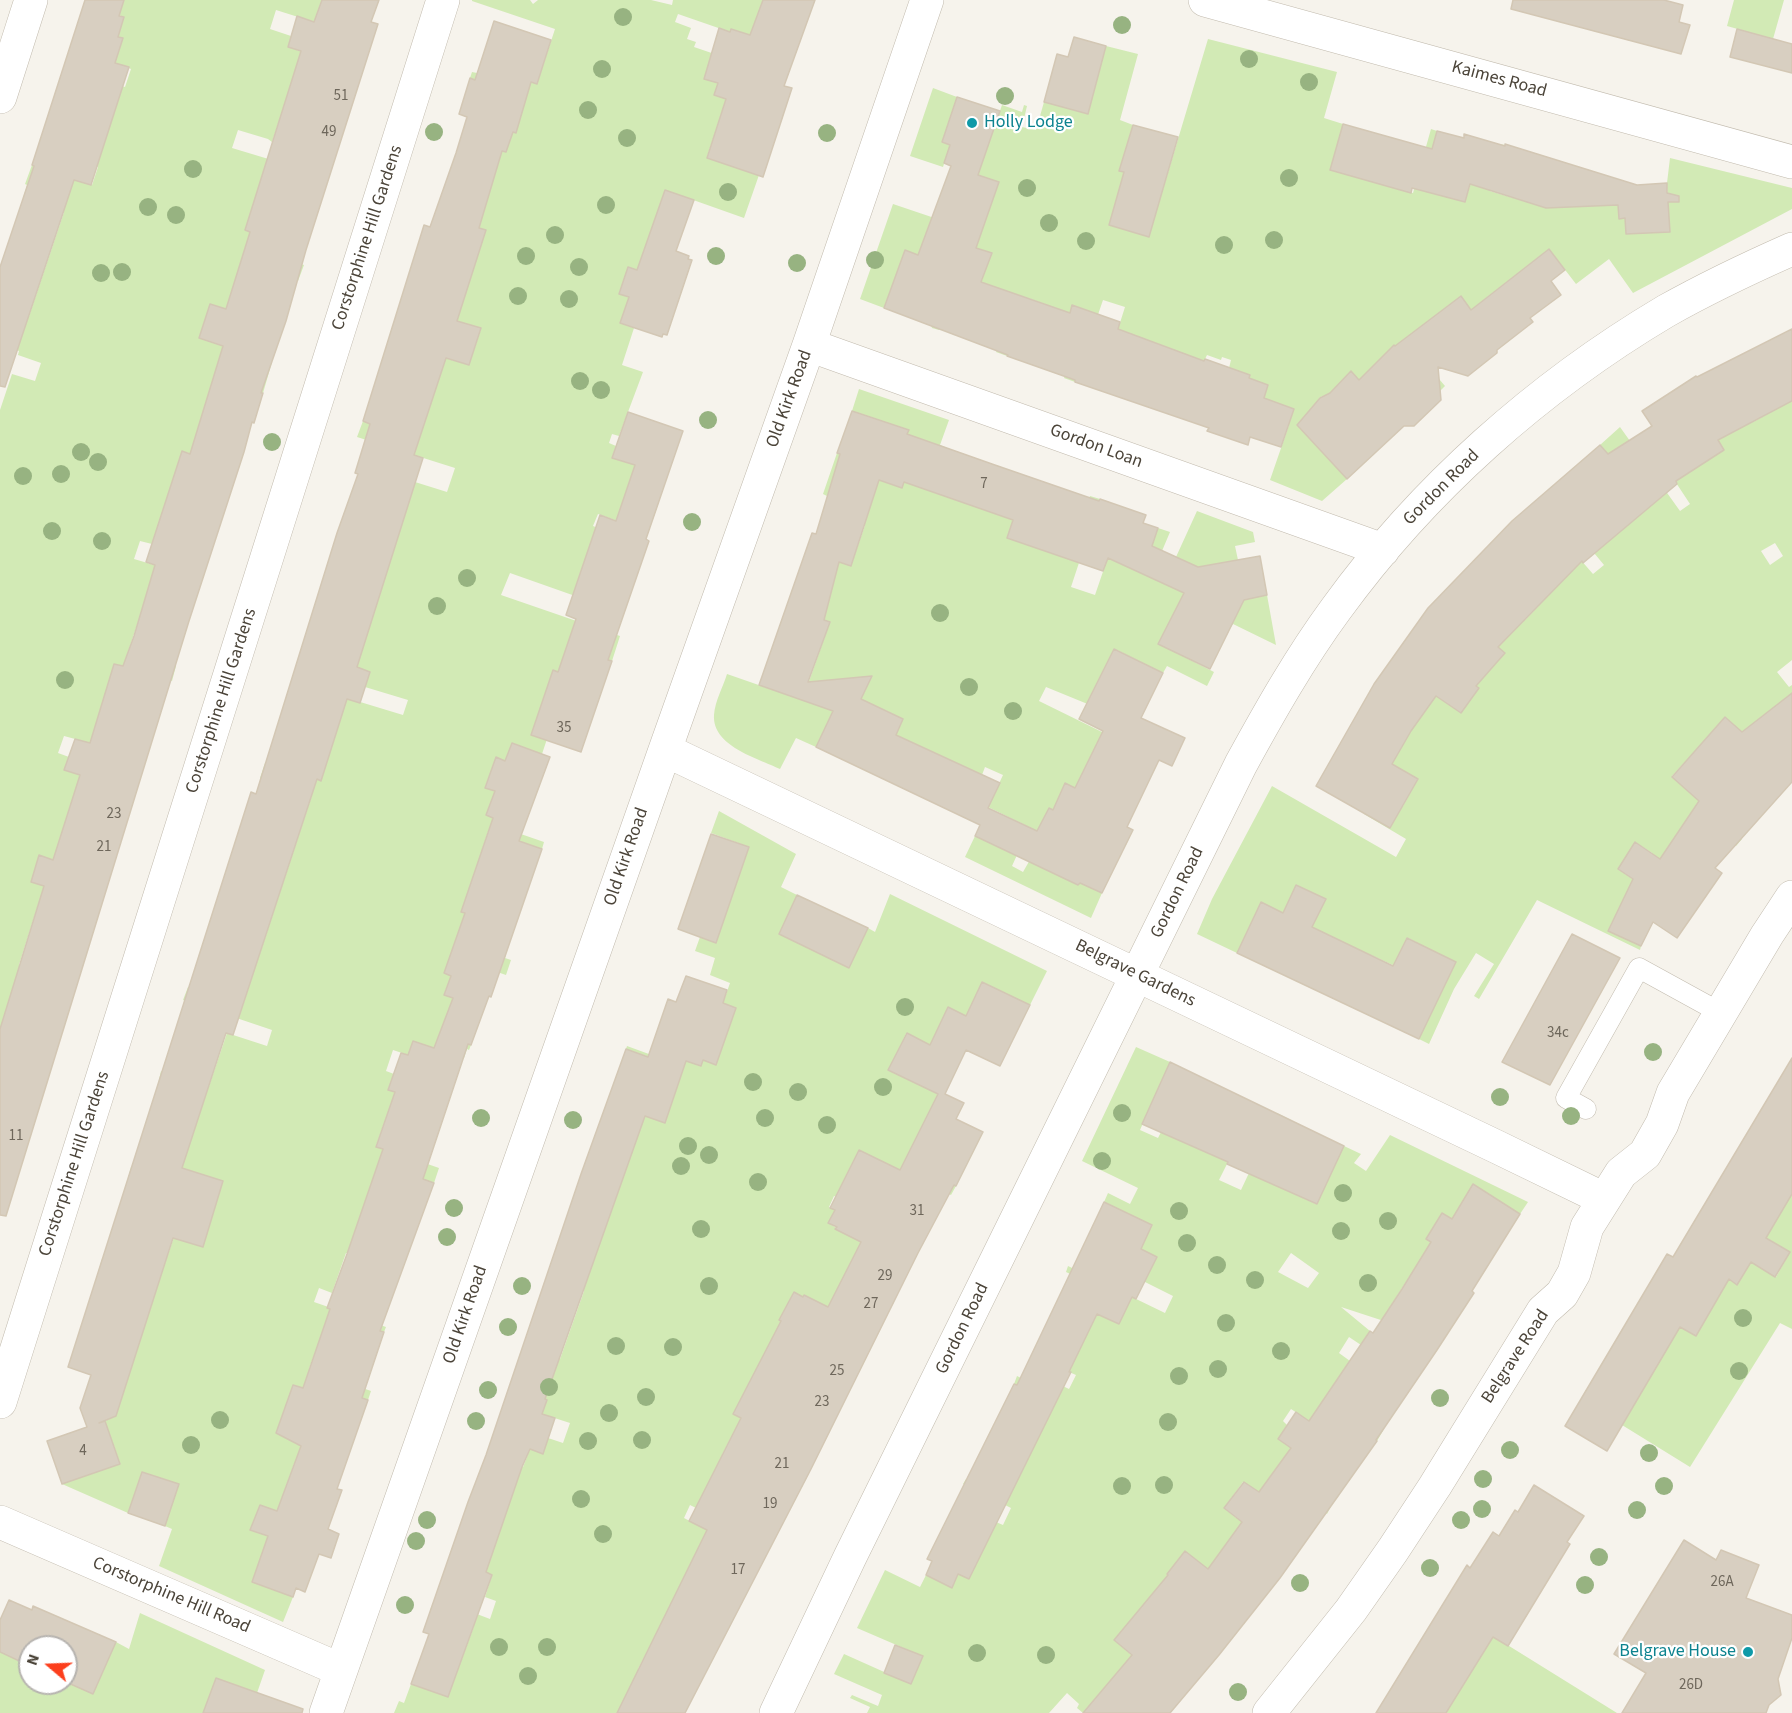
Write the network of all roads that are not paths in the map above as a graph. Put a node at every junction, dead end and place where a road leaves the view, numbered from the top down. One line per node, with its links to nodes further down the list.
1 (31, 0): 5 (street)
2 (443, 0): 16 (street, Corstorphine Hill Gardens)
3 (927, 0): 8 (street, Old Kirk Road)
4 (1205, 0): 6 (street, Kaimes Road)
5 (0, 97)
6 (1792, 162)
7 (1792, 249): 9 (street, Gordon Road)
8 (809, 345): 9 (street, Gordon Loan); 10 (street, Old Kirk Road)
9 (1383, 550): 12 (street, Gordon Road)
10 (665, 750): 12 (street, Belgrave Gardens); 18 (street, Old Kirk Road)
11 (1792, 897): 13 (street, Belgrave Road)
12 (1137, 975): 15 (street, Belgrave Gardens); 20 (street, Gordon Road)
13 (1721, 1013): 14 (lane); 15 (street, Belgrave Road)
14 (1586, 1109)
15 (1604, 1199): 21 (street, Belgrave Road)
16 (0, 1402)
17 (0, 1522): 18 (street, Corstorphine Hill Road)
18 (341, 1670): 19 (street, Old Kirk Road)
19 (326, 1713)
20 (776, 1713)
21 (1269, 1713)

